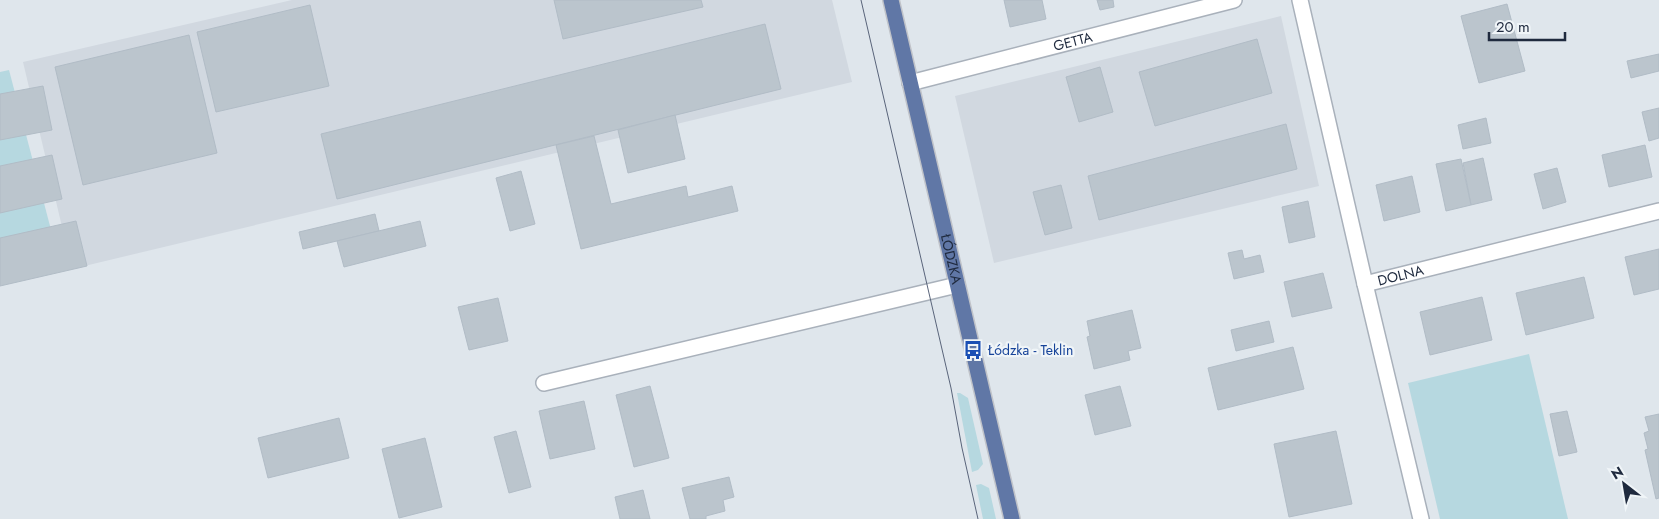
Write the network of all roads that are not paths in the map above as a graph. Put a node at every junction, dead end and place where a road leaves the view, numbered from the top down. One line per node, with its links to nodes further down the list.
1 (891, 0): 4 (main road, ŁÓDZKA)
2 (1234, 0): 4 (street, GETTA)
3 (1300, 0): 6 (street, DOLNA)
4 (910, 83): 7 (main road, ŁÓDZKA)
5 (1659, 211): 6 (street, DOLNA)
6 (1365, 284): 10 (street)
7 (957, 285): 8 (street); 9 (main road, ŁÓDZKA)
8 (544, 383)
9 (1012, 519)
10 (1421, 519)

